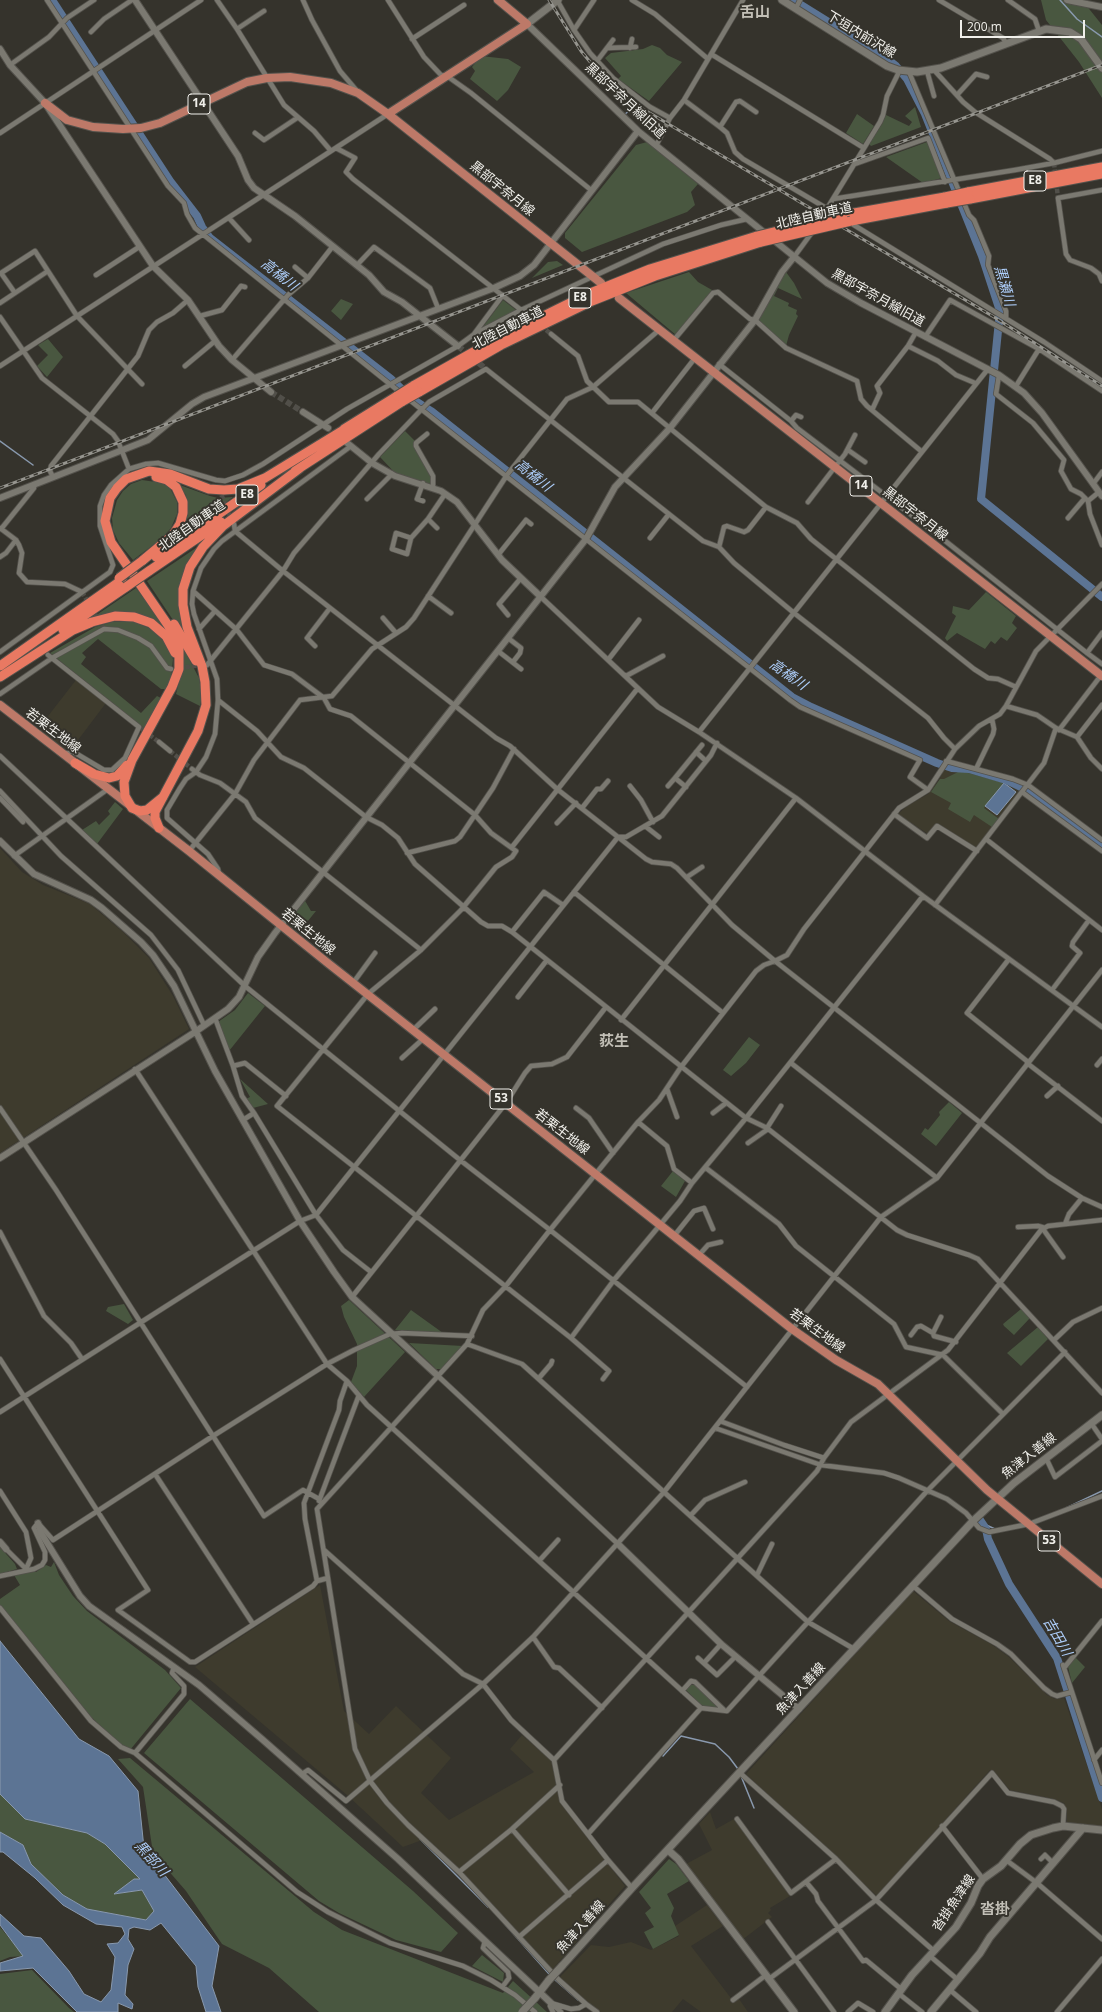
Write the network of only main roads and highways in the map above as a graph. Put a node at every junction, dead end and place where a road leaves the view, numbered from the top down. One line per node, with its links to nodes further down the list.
1 (498, 0): 5 (main road)
2 (557, 0): 5 (main road)
3 (782, 0): 4 (main road, 下垣内前沢線)
4 (797, 5): 6 (main road, 下垣内前沢線)
5 (528, 24): 8 (main road)
6 (1102, 68)
7 (45, 103): 8 (main road, 黒部宇奈月線 / 14)
8 (388, 114): 14 (main road, 黒部宇奈月線 / 14)
9 (1102, 167): 11 (highway, 北陸自動車道 / E8)
10 (1102, 174): 11 (highway, 北陸自動車道 / E8)
11 (969, 196): 12 (highway, 北陸自動車道 / E8, bridge)
12 (946, 200): 13 (highway, 北陸自動車道 / E8, bridge); 13 (highway, 北陸自動車道 / E8, bridge)
13 (759, 239): 16 (highway, 北陸自動車道 / E8, bridge)
14 (601, 283)
15 (619, 298): 22 (main road, 黒部宇奈月線 / 14)
16 (400, 398): 17 (highway, 北陸自動車道 / E8); 18 (highway, 北陸自動車道 / E8)
17 (350, 426): 19 (highway, 北陸自動車道 / E8); 24 (highway)
18 (300, 468): 19 (highway, 北陸自動車道 / E8); 25 (highway)
19 (145, 566): 20 (highway, 北陸自動車道 / E8, bridge); 25 (highway)
20 (122, 582): 21 (highway, 北陸自動車道 / E8); 23 (highway, 北陸自動車道 / E8)
21 (0, 666)
22 (1102, 675)
23 (0, 676): 24 (highway)
24 (172, 687): 27 (highway)
25 (206, 691): 29 (highway)
26 (0, 705): 28 (main road, 若栗生地線 / 53)
27 (132, 760): 28 (highway); 30 (highway)
28 (75, 763): 30 (main road, 若栗生地線 / 53)
29 (163, 798): 30 (highway); 31 (highway)
30 (132, 808): 31 (main road, 若栗生地線 / 53)
31 (159, 828): 33 (main road, 若栗生地線 / 53)
32 (1102, 1415): 33 (main road, 魚津入善線)
33 (996, 1498): 34 (main road, 若栗生地線 / 53); 37 (main road, 魚津入善線)
34 (1102, 1584)
35 (1083, 1828): 36 (main road, 沓掛魚津線); 40 (main road, 沓掛魚津線); 41 (main road)
36 (1102, 1830)
37 (668, 1850): 38 (main road, 魚津入善線, bridge); 39 (main road)
38 (522, 2012)
39 (794, 2012)
40 (885, 2012)
41 (931, 2012)

